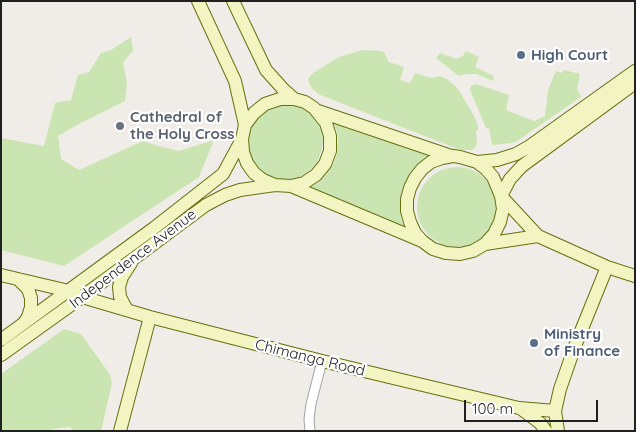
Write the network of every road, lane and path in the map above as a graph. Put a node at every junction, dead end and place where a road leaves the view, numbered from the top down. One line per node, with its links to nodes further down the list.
1 (198, 1): 7 (main road)
2 (232, 1): 5 (main road)
3 (635, 70): 10 (main road)
4 (635, 83): 13 (main road)
5 (294, 99): 6 (main road); 7 (main road)
6 (318, 111): 9 (main road); 12 (main road)
7 (245, 125): 8 (main road)
8 (242, 139): 11 (main road); 22 (main road, Independence Avenue)
9 (453, 156): 10 (main road); 15 (main road)
10 (477, 162): 13 (main road)
11 (275, 185): 12 (main road); 17 (main road, Independence Avenue)
12 (291, 186): 15 (main road)
13 (501, 196): 14 (main road); 16 (main road)
14 (538, 236): 16 (main road); 18 (main road)
15 (422, 241): 16 (main road)
16 (485, 244)
17 (135, 257): 23 (main road, Independence Avenue); 24 (main road)
18 (607, 267): 20 (main road); 31 (main road)
19 (1, 275): 21 (main road, Chimanga Road)
20 (635, 276)
21 (18, 279): 22 (main road, Chimanga Road); 26 (main road)
22 (69, 291): 23 (main road, Chimanga Road); 26 (main road, Independence Avenue)
23 (82, 297): 24 (main road, Chimanga Road); 28 (main road, Independence Avenue)
24 (127, 310): 25 (main road, Chimanga Road)
25 (150, 317): 29 (main road, Chimanga Road); 32 (main road)
26 (24, 323): 27 (main road, Independence Avenue)
27 (1, 340)
28 (1, 355)
29 (322, 361): 30 (main road, Chimanga Road); 33 (street)
30 (519, 408): 31 (main road, Chimanga Road); 34 (main road)
31 (556, 411): 35 (main road)
32 (120, 431)
33 (310, 431)
34 (546, 431)
35 (558, 431)

